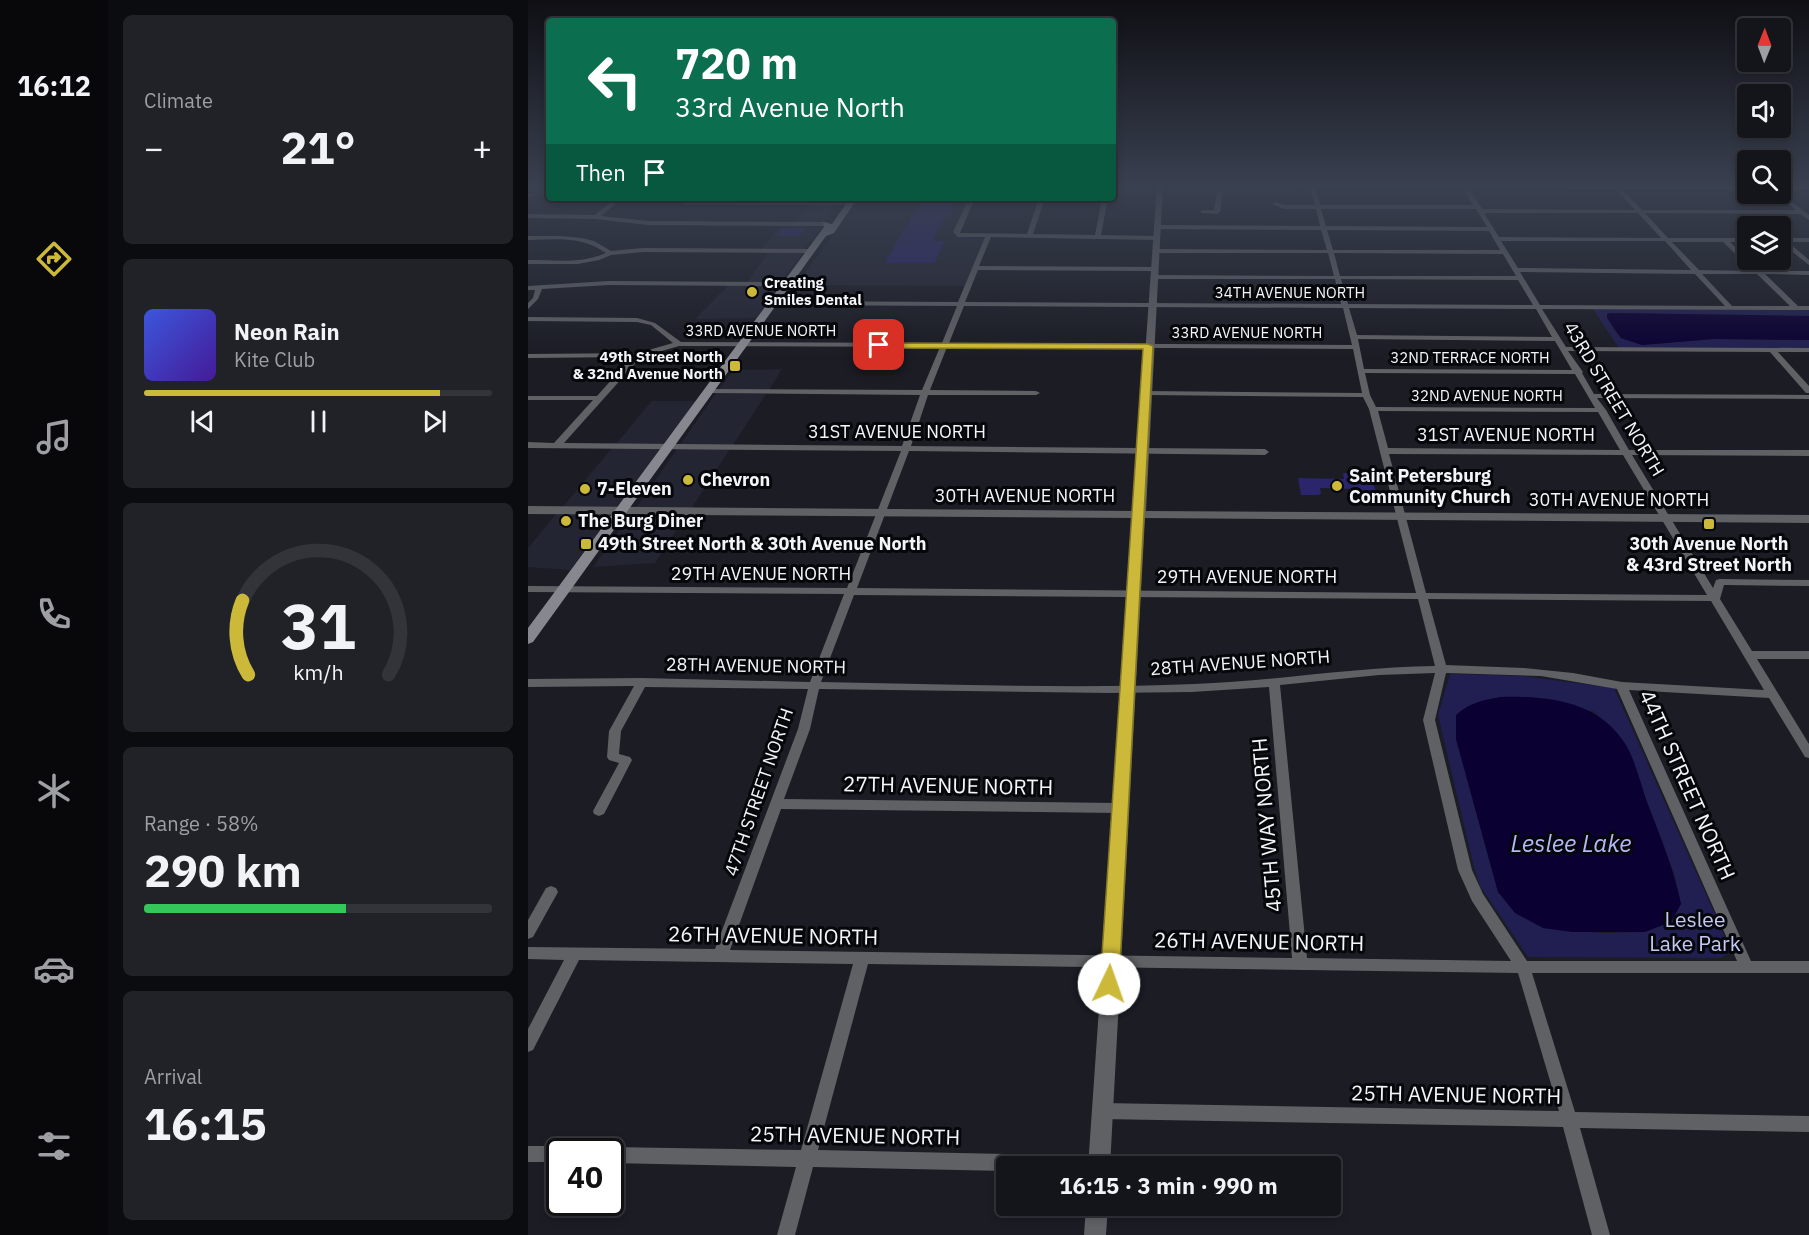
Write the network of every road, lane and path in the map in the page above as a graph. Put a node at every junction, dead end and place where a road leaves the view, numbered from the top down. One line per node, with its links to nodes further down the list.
1 (593, 243): 14 (street)
2 (816, 243): 10 (main road)
3 (986, 243): 17 (street, 47TH STREET NORTH)
4 (1155, 243): 11 (street)
5 (1327, 243): 12 (street)
6 (1498, 243): 13 (street, 43RD STREET NORTH)
7 (1669, 243): 18 (street)
8 (1728, 243): 20 (street)
9 (1791, 248): 16 (street)
10 (810, 251): 14 (street); 24 (main road)
11 (1155, 251): 12 (street); 19 (street)
12 (1330, 252): 13 (street); 23 (street)
13 (1504, 252): 22 (street, 43RD STREET NORTH)
14 (610, 253): 15 (street)
15 (528, 262)
16 (1809, 263)
17 (975, 268): 19 (street); 28 (street, 47TH STREET NORTH)
18 (1697, 272): 20 (street); 22 (street); 33 (street)
19 (1154, 273): 23 (street); 29 (street)
20 (1759, 273): 21 (street); 34 (street)
21 (1809, 273)
22 (1517, 274): 23 (street); 32 (street, 43RD STREET NORTH)
23 (1338, 278): 31 (street)
24 (786, 284): 26 (street); 27 (main road)
25 (528, 288): 26 (street)
26 (539, 288): 30 (street)
27 (772, 303): 28 (street, 34TH AVENUE NORTH); 40 (main road)
28 (961, 305): 29 (street, 34TH AVENUE NORTH); 41 (street, 47TH STREET NORTH)
29 (1152, 305): 31 (street, 34TH AVENUE NORTH); 42 (street)
30 (528, 307)
31 (1346, 307): 32 (street, 34TH AVENUE NORTH); 37 (street)
32 (1538, 307): 33 (street, 34TH AVENUE NORTH); 38 (street, 43RD STREET NORTH)
33 (1730, 307): 34 (street, 34TH AVENUE NORTH)
34 (1795, 308): 35 (street, 34TH AVENUE NORTH)
35 (1809, 308)
36 (528, 319): 39 (street)
37 (1354, 337): 38 (street); 43 (street)
38 (1558, 339): 44 (street, 43RD STREET NORTH)
39 (679, 345): 40 (street, 33RD AVENUE NORTH); 47 (street, 33RD AVENUE NORTH)
40 (742, 345): 41 (street, 33RD AVENUE NORTH); 51 (main road)
41 (945, 345): 42 (street, 33RD AVENUE NORTH); 53 (street, 47TH STREET NORTH)
42 (1148, 346): 43 (street, 33RD AVENUE NORTH); 55 (street)
43 (1355, 347): 49 (street)
44 (1565, 349): 45 (street); 50 (street, 43RD STREET NORTH)
45 (1772, 350): 46 (street); 52 (street)
46 (1809, 350)
47 (638, 355): 48 (street, 33RD AVENUE NORTH); 60 (street)
48 (528, 356)
49 (1362, 371): 50 (street, 32ND TERRACE NORTH); 56 (street)
50 (1579, 372): 57 (street, 43RD STREET NORTH)
51 (708, 391): 53 (street); 65 (main road)
52 (1809, 391)
53 (925, 393): 54 (street); 66 (street, 47TH STREET NORTH)
54 (1036, 393)
55 (1146, 393): 56 (street); 67 (street)
56 (1366, 395): 61 (street)
57 (1593, 396): 58 (street); 62 (street, 43RD STREET NORTH)
58 (1809, 397)
59 (528, 398): 60 (street)
60 (600, 398): 64 (street)
61 (1373, 409): 62 (street, 32ND AVENUE NORTH); 68 (street)
62 (1602, 410): 70 (street, 43RD STREET NORTH)
63 (528, 445): 64 (street, 31ST AVENUE NORTH)
64 (557, 445): 65 (street, 31ST AVENUE NORTH)
65 (667, 447): 66 (street, 31ST AVENUE NORTH); 73 (main road)
66 (906, 448): 67 (street, 31ST AVENUE NORTH); 74 (street, 47TH STREET NORTH)
67 (1143, 450): 69 (street, 31ST AVENUE NORTH); 75 (street)
68 (1384, 451): 70 (street, 31ST AVENUE NORTH); 76 (street)
69 (1265, 452)
70 (1627, 452): 71 (street, 31ST AVENUE NORTH); 77 (street, 43RD STREET NORTH)
71 (1809, 453)
72 (528, 510): 73 (street, 30TH AVENUE NORTH)
73 (619, 511): 74 (street, 30TH AVENUE NORTH); 81 (main road)
74 (880, 512): 75 (street, 30TH AVENUE NORTH); 82 (street, 47TH STREET NORTH)
75 (1138, 514): 76 (street, 30TH AVENUE NORTH); 83 (street)
76 (1400, 516): 77 (street, 30TH AVENUE NORTH); 84 (street)
77 (1667, 519): 78 (street, 30TH AVENUE NORTH); 85 (street, 43RD STREET NORTH)
78 (1809, 519)
79 (1809, 583): 85 (street)
80 (528, 589): 81 (street, 29TH AVENUE NORTH)
81 (564, 589): 82 (street, 29TH AVENUE NORTH); 86 (main road)
82 (851, 591): 83 (street, 29TH AVENUE NORTH); 93 (street, 47TH STREET NORTH)
83 (1133, 593): 84 (street, 29TH AVENUE NORTH); 95 (street)
84 (1422, 595): 85 (street, 29TH AVENUE NORTH); 89 (street)
85 (1716, 598): 87 (street, 43RD STREET NORTH)
86 (528, 639)
87 (1749, 655): 88 (street); 96 (street, 43RD STREET NORTH)
88 (1809, 655)
89 (1441, 669): 91 (street, 28TH AVENUE NORTH); 94 (street, 28TH AVENUE NORTH); 109 (street)
90 (642, 682): 92 (street, 28TH AVENUE NORTH); 93 (street, 28TH AVENUE NORTH); 100 (street)
91 (1274, 682): 95 (street, 28TH AVENUE NORTH); 108 (street, 45TH WAY NORTH)
92 (528, 683)
93 (814, 686): 95 (street, 28TH AVENUE NORTH); 98 (street, 47TH STREET NORTH)
94 (1621, 686): 96 (street, 28TH AVENUE NORTH); 110 (street, 44TH STREET NORTH)
95 (1127, 688): 99 (street)
96 (1773, 694): 97 (street, 43RD STREET NORTH)
97 (1807, 749)
98 (777, 804): 99 (street, 27TH AVENUE NORTH); 105 (street, 47TH STREET NORTH)
99 (1119, 808): 107 (street)
100 (599, 811)
101 (551, 892): 102 (street)
102 (528, 933)
103 (528, 953): 104 (street, 26TH AVENUE NORTH)
104 (574, 955): 105 (street, 26TH AVENUE NORTH); 112 (street)
105 (720, 956): 106 (street, 26TH AVENUE NORTH)
106 (862, 958): 107 (street, 26TH AVENUE NORTH); 120 (street)
107 (1111, 961): 108 (street, 26TH AVENUE NORTH); 113 (street)
108 (1300, 964): 109 (street, 26TH AVENUE NORTH)
109 (1523, 967): 110 (street, 26TH AVENUE NORTH); 114 (street)
110 (1747, 967): 111 (street, 26TH AVENUE NORTH)
111 (1809, 967)
112 (528, 1045)
113 (1102, 1111): 114 (street, 25TH AVENUE NORTH); 119 (street)
114 (1569, 1119): 115 (street, 25TH AVENUE NORTH); 125 (street)
115 (1809, 1124)
116 (528, 1154): 117 (street)
117 (546, 1154)
118 (624, 1155): 120 (street, 25TH AVENUE NORTH)
119 (1100, 1156)
120 (806, 1158): 121 (street, 25TH AVENUE NORTH); 123 (street)
121 (996, 1163)
122 (1096, 1216): 124 (street)
123 (786, 1235)
124 (1095, 1235)
125 (1601, 1235)

